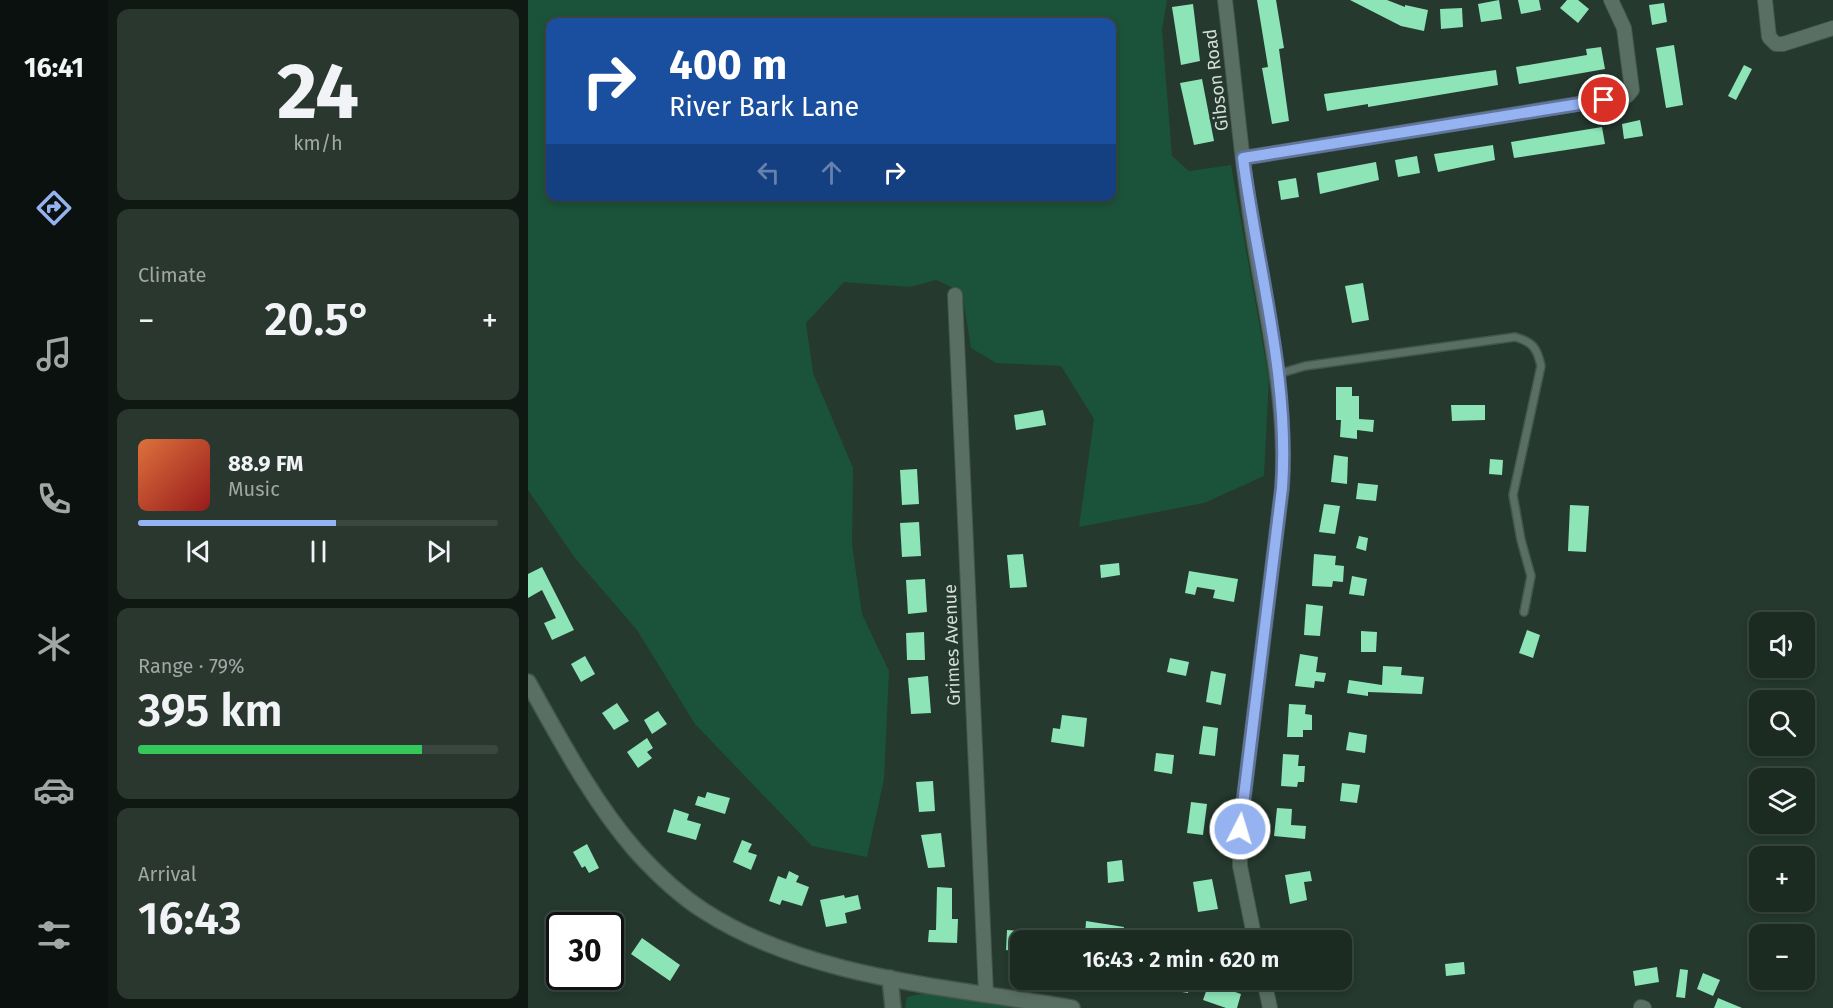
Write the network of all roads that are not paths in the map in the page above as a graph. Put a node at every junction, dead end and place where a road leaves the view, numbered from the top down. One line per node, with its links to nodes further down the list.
1 (1225, 0): 5 (street, Gibson Road)
2 (1611, 0): 5 (street)
3 (1765, 0): 4 (street)
4 (1833, 28)
5 (1243, 158): 7 (street, Gibson Road)
6 (955, 295): 13 (street, Grimes Avenue)
7 (1278, 374): 8 (lane); 10 (street, Gibson Road)
8 (1524, 612)
9 (528, 682): 11 (street)
10 (1253, 930)
11 (890, 978): 13 (street); 14 (street)
12 (1266, 990): 16 (street)
13 (986, 994): 15 (street)
14 (893, 1008)
15 (1072, 1008)
16 (1270, 1008)

